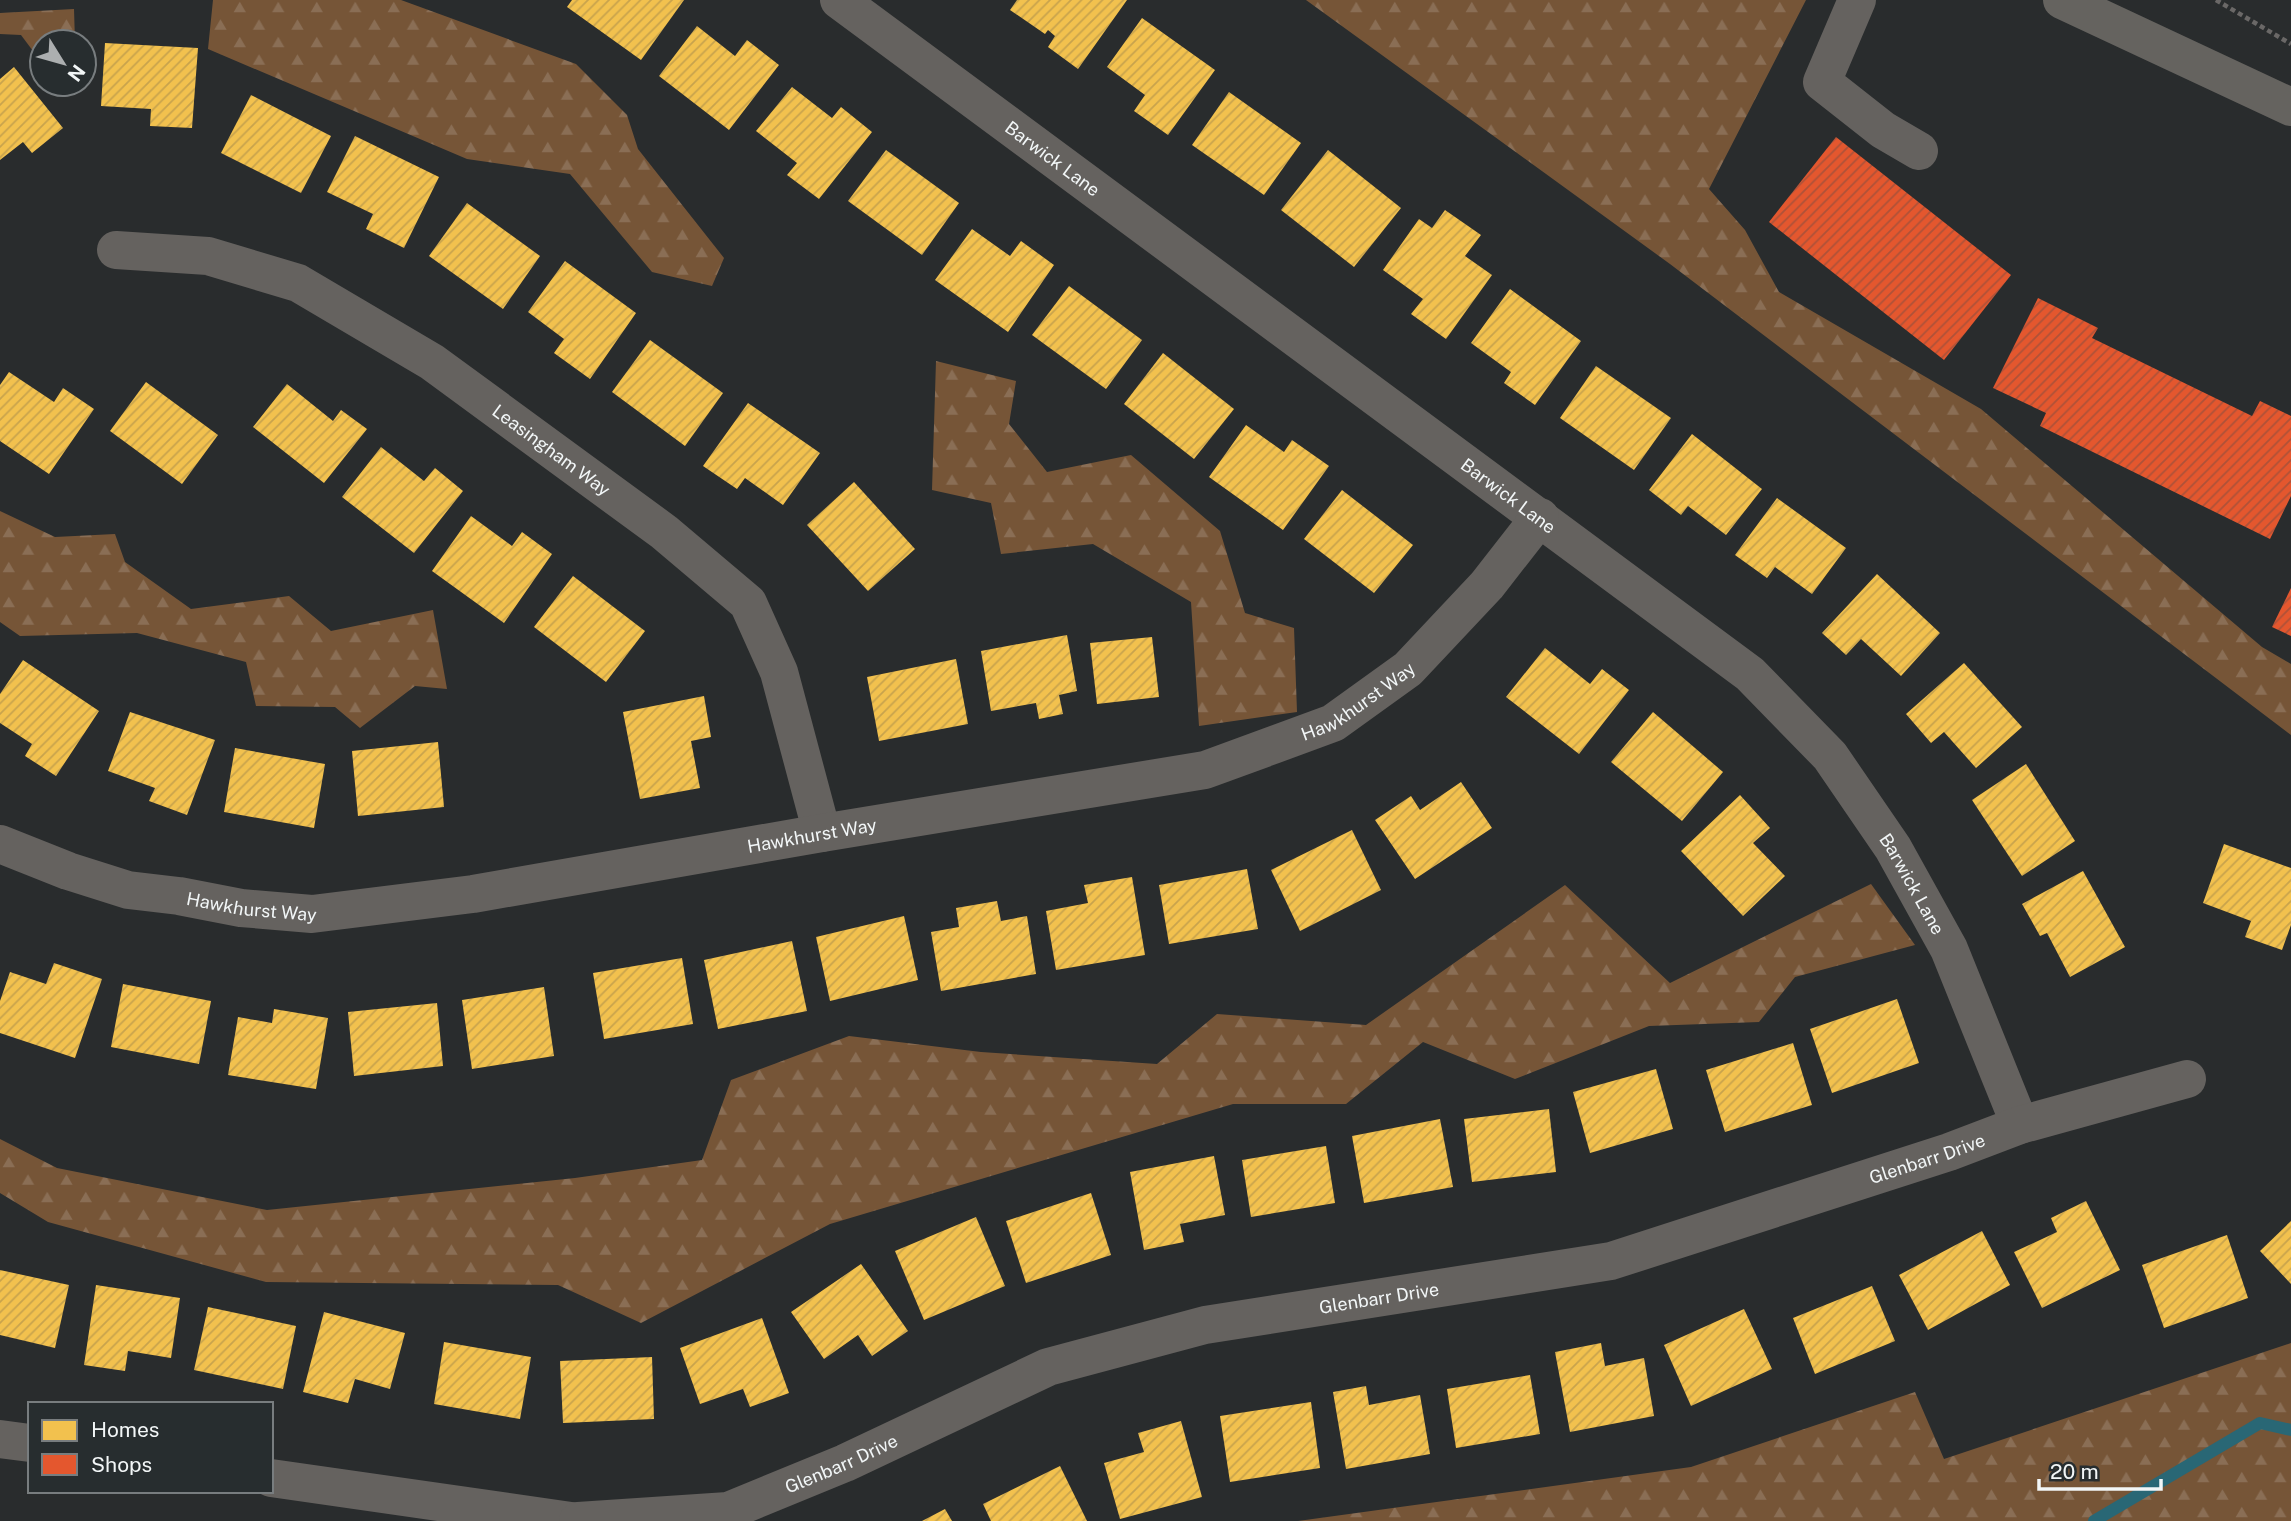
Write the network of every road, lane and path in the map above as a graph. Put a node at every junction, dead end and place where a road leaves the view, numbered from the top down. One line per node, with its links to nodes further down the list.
1 (839, 0): 9 (street, Barwick Lane)
2 (1857, 0): 7 (street)
3 (2062, 0): 6 (main road)
4 (2216, 0): 5 (path)
5 (2291, 44)
6 (2291, 107)
7 (1919, 151)
8 (116, 250): 10 (street, Leasingham Way)
9 (1540, 517): 10 (street, Hawkhurst Way); 13 (street, Barwick Lane)
10 (822, 833): 11 (street, Hawkhurst Way)
11 (0, 844)
12 (2187, 1079): 13 (street, Glenbarr Drive)
13 (2020, 1125): 18 (street, Glenbarr Drive)
14 (0, 1439): 15 (street)
15 (28, 1443)
16 (273, 1478): 17 (street)
17 (571, 1521)
18 (578, 1521)

